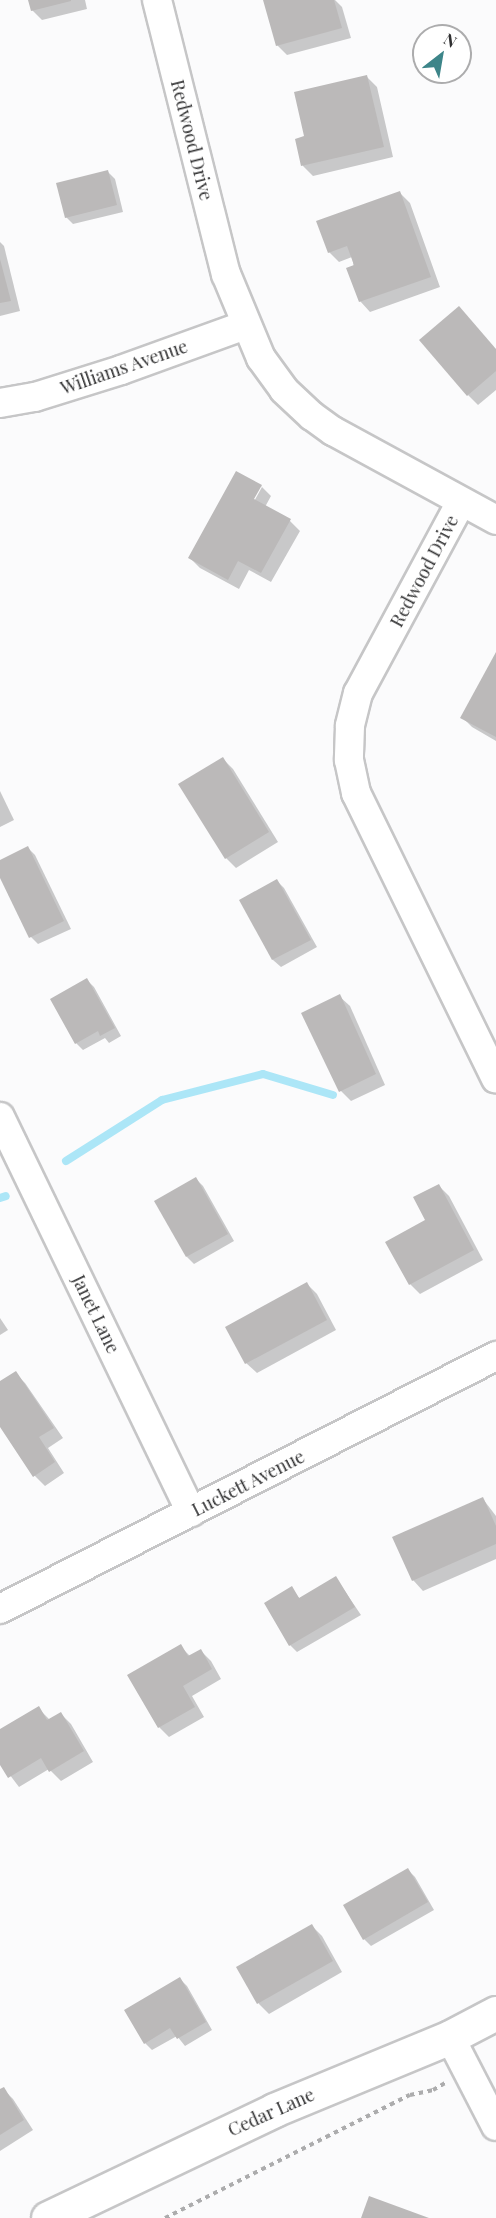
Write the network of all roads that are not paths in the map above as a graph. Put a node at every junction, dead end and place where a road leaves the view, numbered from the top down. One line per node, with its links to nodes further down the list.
1 (157, 0): 2 (street, Redwood Drive)
2 (245, 325): 3 (street, Williams Avenue); 4 (street, Redwood Drive)
3 (0, 403)
4 (461, 502): 5 (street); 6 (street, Redwood Drive)
5 (496, 520)
6 (496, 1079)
7 (0, 1117): 9 (street, Janet Lane)
8 (496, 1356): 9 (street, Luckett Avenue)
9 (191, 1512): 10 (street, Luckett Avenue)
10 (0, 1609)
11 (496, 2013): 12 (main road, Cedar Lane)
12 (450, 2037): 13 (street); 14 (main road, Cedar Lane)
13 (496, 2126)
14 (48, 2218)

